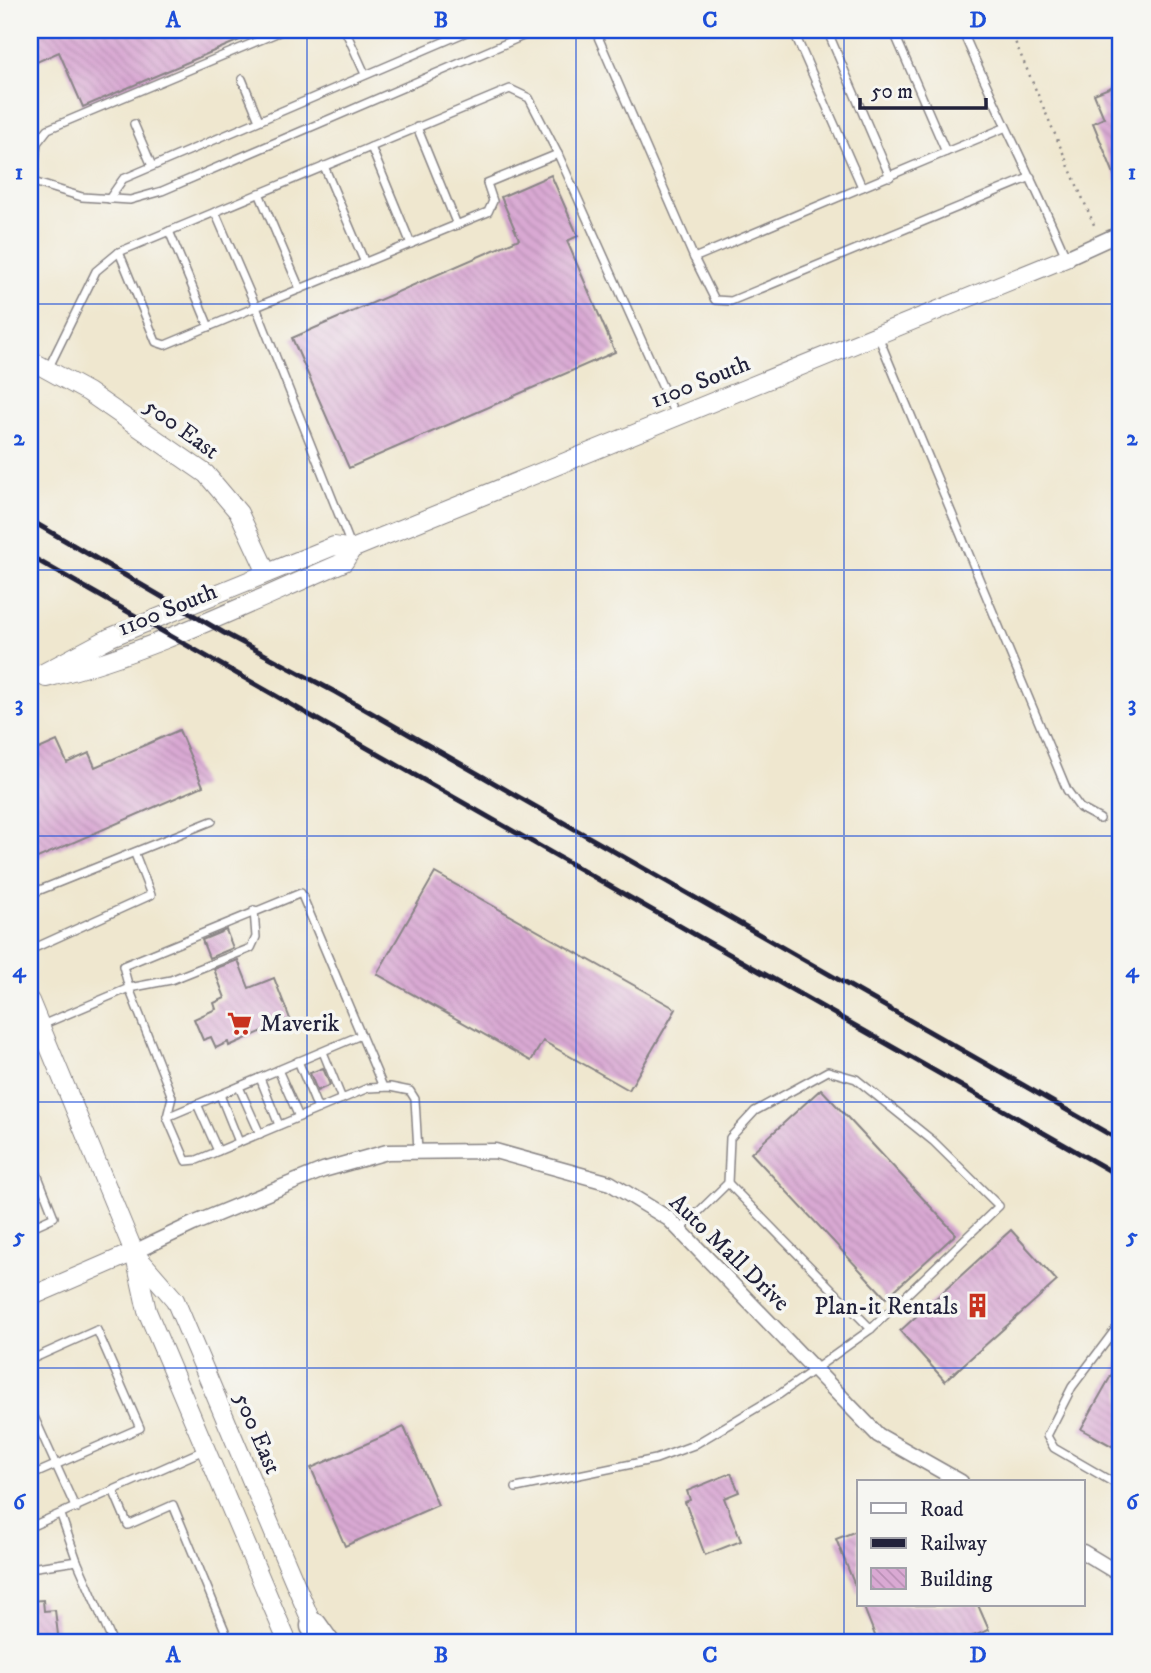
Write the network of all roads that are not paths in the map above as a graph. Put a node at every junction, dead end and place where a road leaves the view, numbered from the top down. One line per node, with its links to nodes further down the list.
1 (285, 30): 23 (lane)
2 (471, 30): 10 (lane)
3 (537, 30): 26 (lane)
4 (594, 30): 33 (lane)
5 (793, 30): 24 (lane)
6 (827, 30): 21 (lane)
7 (893, 30): 17 (lane)
8 (962, 30): 15 (lane)
9 (346, 32): 10 (lane)
10 (365, 74): 12 (lane)
11 (242, 79): 12 (lane)
12 (259, 120): 19 (lane)
13 (134, 124): 19 (lane)
14 (417, 127): 16 (lane); 18 (lane); 28 (lane)
15 (1004, 128): 17 (lane); 22 (lane)
16 (371, 146): 20 (lane); 31 (lane)
17 (946, 152): 21 (lane)
18 (558, 154): 28 (lane); 42 (lane)
19 (152, 166): 26 (lane)
20 (324, 166): 25 (lane); 35 (lane)
21 (890, 177): 24 (lane)
22 (1031, 177): 33 (lane); 34 (lane)
23 (32, 181): 26 (lane)
24 (862, 187): 33 (lane)
25 (259, 193): 27 (lane); 36 (lane)
26 (109, 199)
27 (215, 212): 29 (lane); 37 (lane)
28 (457, 225): 31 (lane)
29 (169, 231): 32 (lane); 38 (lane)
30 (1121, 233): 34 (street)
31 (411, 244): 35 (lane)
32 (119, 251): 38 (lane); 41 (lane)
33 (694, 258)
34 (1066, 258): 39 (street, 1100 South)
35 (365, 263): 36 (lane)
36 (300, 289): 37 (lane)
37 (256, 307): 38 (lane); 43 (lane)
38 (209, 327)
39 (877, 336): 42 (street, 1100 South); 46 (lane)
40 (30, 360): 41 (street, 500 East)
41 (48, 369): 44 (street, 500 East)
42 (676, 418): 43 (street, 1100 South)
43 (352, 549): 44 (street, 1100 South); 45 (street, 1100 South)
44 (267, 573): 45 (street, 1100 South)
45 (30, 681)
46 (1100, 819)
47 (212, 821): 48 (lane)
48 (135, 853): 49 (lane); 51 (lane)
49 (30, 894)
50 (254, 909): 52 (lane); 52 (lane); 55 (lane)
51 (30, 950)
52 (130, 988): 54 (lane); 66 (lane)
53 (30, 1000): 54 (street, 500 East)
54 (35, 1028): 77 (street, 500 East)
55 (361, 1035): 56 (lane); 61 (lane)
56 (323, 1052): 57 (lane); 63 (lane)
57 (298, 1061): 58 (lane); 65 (lane)
58 (278, 1070): 59 (lane); 67 (lane)
59 (260, 1078): 60 (lane); 68 (lane)
60 (239, 1087): 62 (lane); 69 (lane)
61 (383, 1087): 63 (lane); 72 (lane)
62 (220, 1095): 64 (lane); 70 (lane)
63 (342, 1099): 65 (lane)
64 (197, 1104): 66 (lane); 71 (lane)
65 (318, 1109): 67 (lane)
66 (167, 1117): 71 (lane)
67 (299, 1117): 68 (lane)
68 (279, 1125): 69 (lane)
69 (260, 1134): 70 (lane)
70 (239, 1142): 71 (lane)
71 (218, 1151)
72 (418, 1152): 76 (street, Auto Mall Drive); 77 (street, Auto Mall Drive)
73 (30, 1157): 75 (lane)
74 (728, 1183): 76 (lane); 80 (lane); 80 (lane)
75 (30, 1228)
76 (679, 1230): 82 (street, Auto Mall Drive)
77 (134, 1252): 78 (street, Auto Mall Drive); 84 (street, 500 East); 98 (street, 500 East)
78 (30, 1297)
79 (1121, 1322): 88 (lane)
80 (871, 1329): 82 (lane)
81 (30, 1360): 85 (lane)
82 (814, 1369): 87 (street, Auto Mall Drive); 89 (lane)
83 (30, 1408): 85 (lane)
84 (204, 1450): 90 (lane); 101 (street, 500 East)
85 (56, 1465): 86 (lane); 91 (lane)
86 (30, 1476)
87 (957, 1480)
88 (1121, 1487)
89 (516, 1489)
90 (114, 1492): 91 (lane); 100 (lane)
91 (76, 1509): 92 (lane)
92 (61, 1515): 93 (lane); 95 (lane)
93 (30, 1527)
94 (1084, 1553): 97 (street)
95 (77, 1561): 96 (lane); 99 (lane)
96 (30, 1568)
97 (1121, 1575)
98 (320, 1638)
99 (113, 1643)
100 (214, 1643)
101 (288, 1643)

